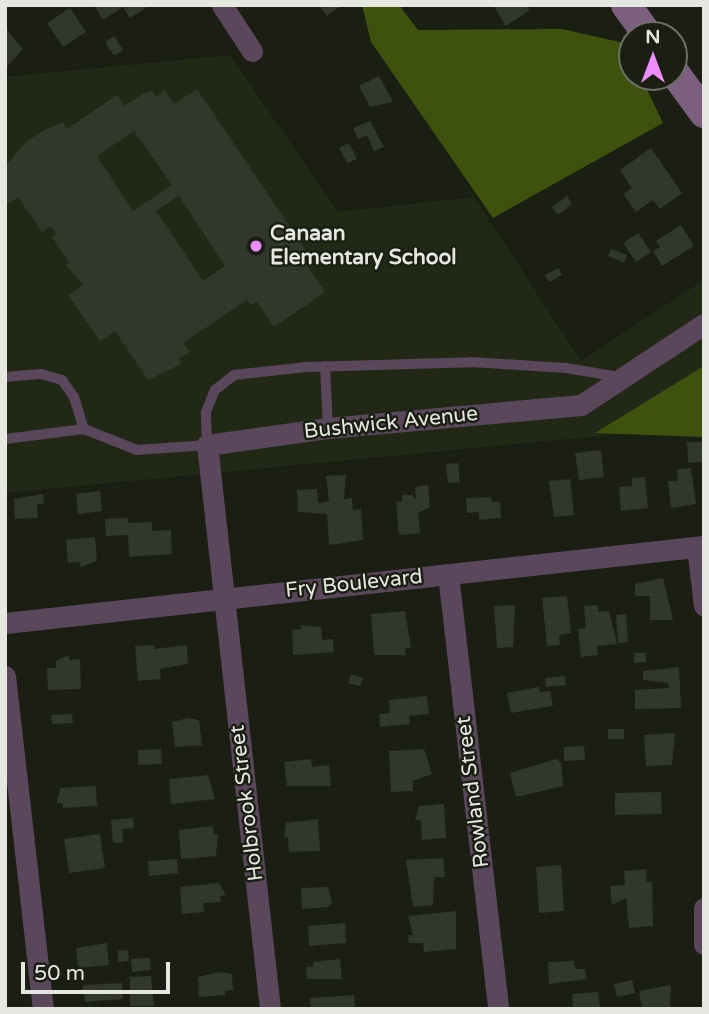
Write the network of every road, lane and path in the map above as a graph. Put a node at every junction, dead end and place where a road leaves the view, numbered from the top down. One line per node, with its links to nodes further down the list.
1 (222, 5): 4 (street)
2 (626, 5): 3 (street)
3 (638, 21)
4 (252, 51)
5 (688, 91): 6 (street)
6 (704, 113)
7 (704, 324): 10 (street, Bushwick Avenue)
8 (326, 366): 10 (lane); 11 (lane); 14 (lane)
9 (5, 377): 12 (lane)
10 (621, 377): 11 (street, Bushwick Avenue)
11 (328, 428): 14 (street, Bushwick Avenue)
12 (84, 429): 13 (lane); 14 (lane)
13 (5, 439)
14 (208, 445): 17 (street)
15 (700, 546): 16 (street, Fry Boulevard); 18 (street)
16 (449, 574): 17 (street, Fry Boulevard); 25 (street, Rowland Street)
17 (223, 597): 19 (street, Fry Boulevard); 24 (street, Holbrook Street)
18 (704, 606)
19 (5, 623)
20 (5, 676): 23 (street)
21 (704, 908): 22 (street)
22 (704, 944)
23 (43, 1009)
24 (270, 1009)
25 (498, 1009)

